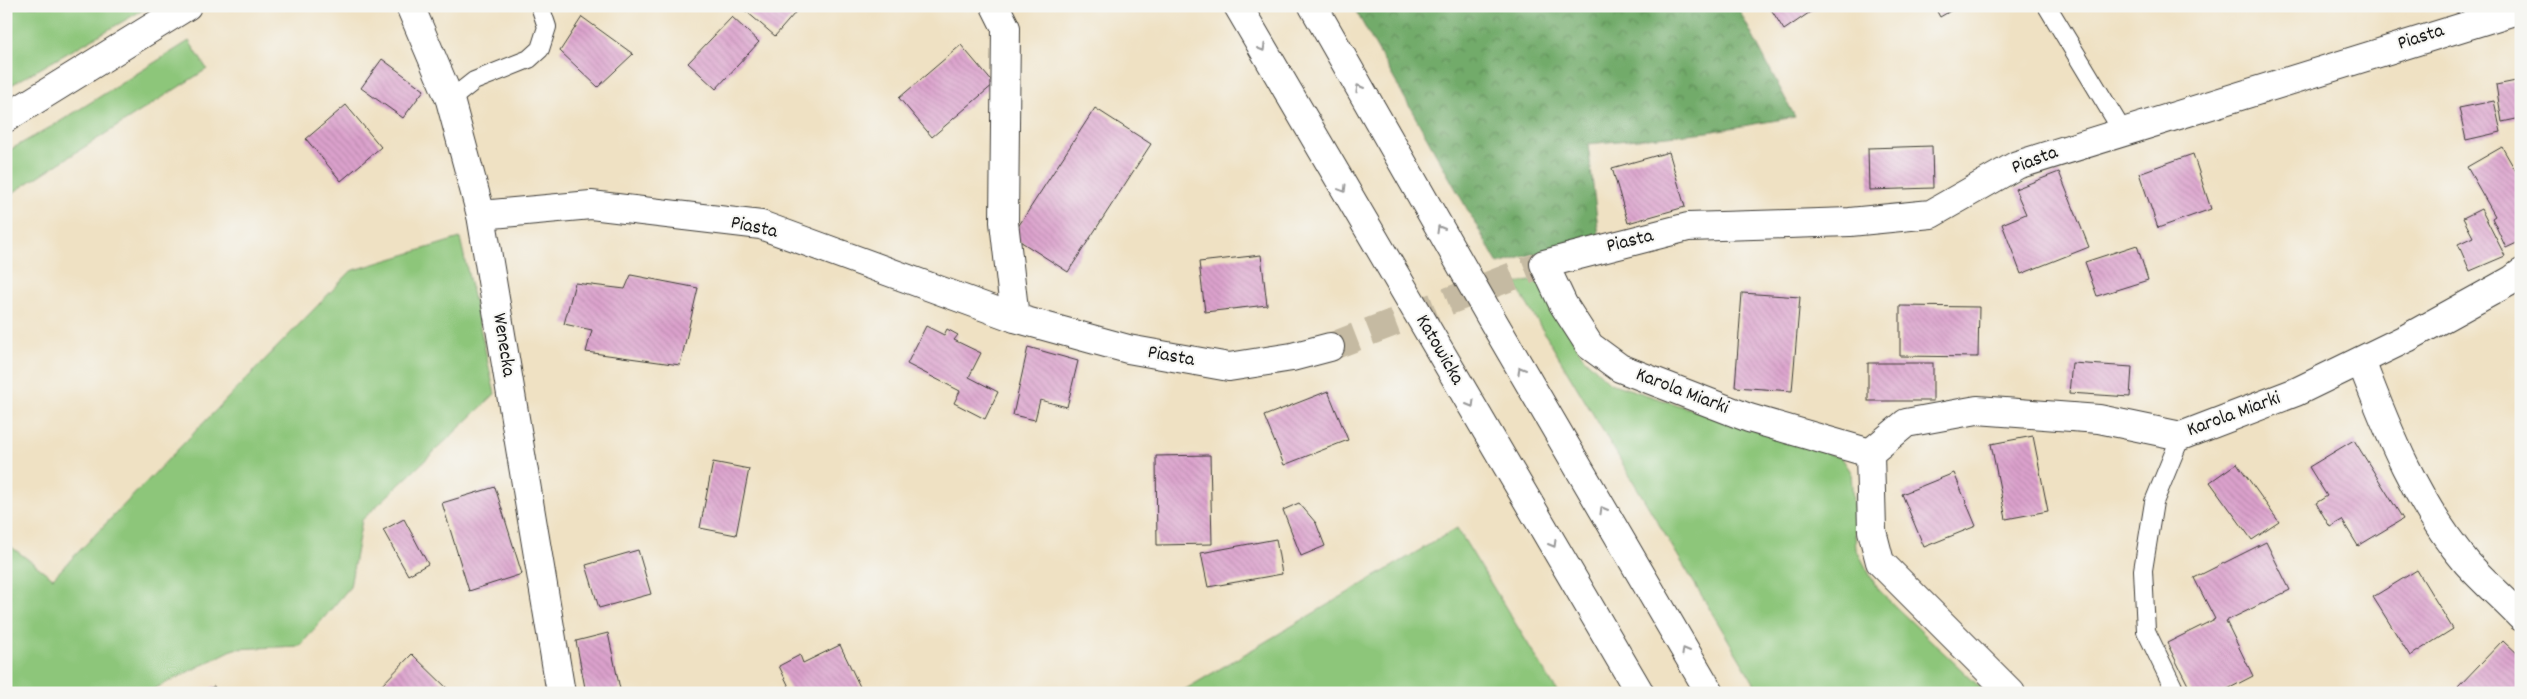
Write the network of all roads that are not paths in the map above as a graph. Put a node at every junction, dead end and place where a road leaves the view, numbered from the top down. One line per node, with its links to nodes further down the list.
1 (187, 6): 10 (street)
2 (410, 6): 9 (street, Wenecka)
3 (540, 6): 9 (lane)
4 (995, 6): 15 (street)
5 (1238, 6): 22 (street, Katowicka, one-way to 22)
6 (1313, 6): 23 (street, one-way to 6)
7 (2047, 6): 11 (lane)
8 (2521, 9): 11 (street, Piasta)
9 (450, 100): 12 (street, Wenecka)
10 (6, 118)
11 (2122, 132): 13 (street, Piasta)
12 (481, 215): 15 (street, Piasta); 21 (street, Wenecka)
13 (1544, 264): 19 (street, Karola Miarki)
14 (2518, 280): 17 (street, Karola Miarki)
15 (1015, 318): 16 (street, Piasta)
16 (1330, 347)
17 (2361, 361): 18 (street, Karola Miarki); 20 (street)
18 (2181, 436): 19 (street, Karola Miarki); 25 (lane)
19 (1870, 452): 24 (street)
20 (2521, 618)
21 (561, 693)
22 (1640, 693)
23 (1710, 693)
24 (2011, 693)
25 (2176, 693)

